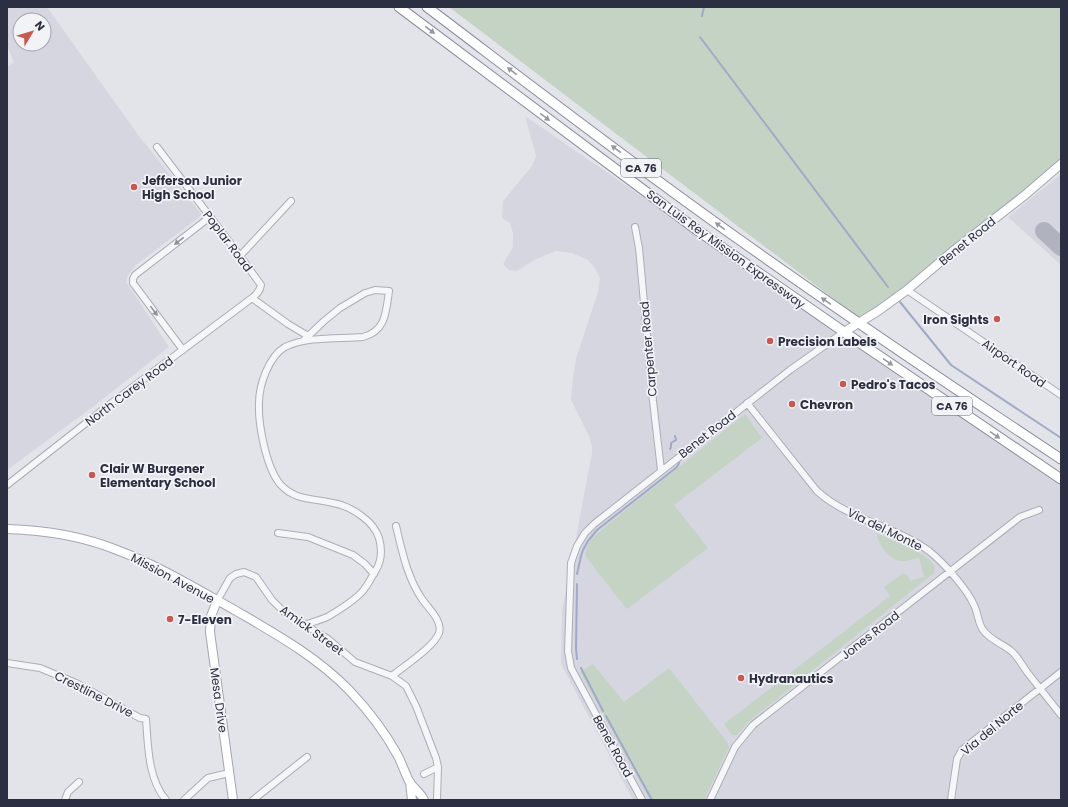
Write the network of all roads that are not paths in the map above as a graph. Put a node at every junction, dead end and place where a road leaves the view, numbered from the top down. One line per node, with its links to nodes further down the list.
1 (399, 7): 12 (highway, San Luis Rey Mission Expressway / CA 76, one-way to 12)
2 (426, 7): 11 (highway, San Luis Rey Mission Expressway / CA 76, one-way to 2)
3 (157, 147): 6 (street, Poplar Road)
4 (1061, 164): 9 (main road, Benet Road)
5 (291, 201): 8 (street)
6 (210, 216): 8 (street, Poplar Road); 14 (street, one-way to 14)
7 (635, 226): 18 (street, Carpenter Road)
8 (240, 256): 10 (street, Poplar Road)
9 (907, 290): 11 (main road, Benet Road); 15 (street, Airport Road)
10 (252, 298): 13 (street); 14 (street, North Carey Road)
11 (858, 323): 12 (main road, Benet Road); 17 (highway, San Luis Rey Mission Expressway / CA 76)
12 (844, 332): 16 (street, Benet Road); 19 (highway, San Luis Rey Mission Expressway / CA 76, one-way to 19)
13 (306, 339): 13 (street); 26 (street)
14 (183, 350): 20 (street, North Carey Road)
15 (1061, 395)
16 (747, 403): 18 (street, Benet Road); 25 (street, Via del Monte)
17 (1061, 459)
18 (661, 470): 48 (street, Benet Road)
19 (1061, 480)
20 (7, 484)
21 (1038, 510): 25 (street, Jones Road)
22 (396, 526): 31 (street)
23 (7, 529): 27 (main road, Mission Avenue)
24 (278, 533): 26 (street)
25 (950, 572): 32 (street, Via del Monte); 49 (street, Jones Road)
26 (374, 574): 28 (street)
27 (217, 601): 28 (street, Amick Street); 36 (main road, Mesa Drive); 39 (main road, Mission Avenue)
28 (304, 625): 31 (street, Amick Street)
29 (7, 663): 41 (street, Crestline Drive)
30 (1061, 672): 32 (street, Via del Norte)
31 (392, 676): 35 (street, Amick Street)
32 (1040, 688): 33 (street, Via del Monte); 50 (street, Via del Norte)
33 (1061, 715)
34 (307, 757): 44 (street)
35 (438, 767): 37 (street); 47 (street, Amick Street)
36 (229, 773): 42 (street); 43 (main road, Mesa Drive)
37 (424, 774)
38 (80, 782): 40 (street)
39 (410, 782): 45 (main road, Mission Avenue); 46 (main road, Mission Avenue)
40 (65, 800)
41 (166, 800)
42 (184, 800)
43 (233, 800)
44 (253, 800)
45 (412, 800)
46 (424, 800)
47 (437, 800)
48 (642, 800)
49 (710, 800)
50 (951, 800)

